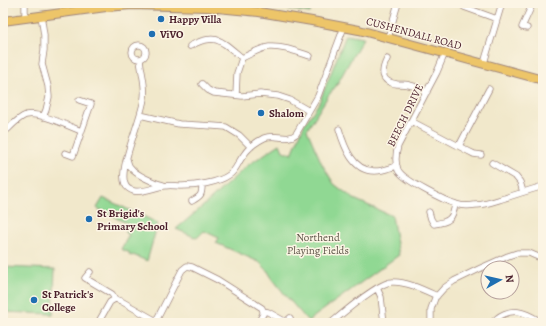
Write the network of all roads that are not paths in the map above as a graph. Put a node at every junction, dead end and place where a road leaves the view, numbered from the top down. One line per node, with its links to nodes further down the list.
1 (25, 3): 8 (street)
2 (398, 3): 13 (street)
3 (466, 3): 9 (street)
4 (502, 3): 9 (street)
5 (533, 3): 12 (street)
6 (86, 6): 7 (main road, CUSHENDALL ROAD); 11 (main road, CUSHENDALL ROAD)
7 (41, 15): 8 (main road, CUSHENDALL ROAD); 29 (street)
8 (24, 18): 10 (main road, CUSHENDALL ROAD)
9 (497, 19): 20 (street)
10 (3, 21)
11 (344, 28): 13 (main road, CUSHENDALL ROAD); 27 (street)
12 (527, 28)
13 (388, 38): 15 (main road, CUSHENDALL ROAD)
14 (190, 46): 17 (street)
15 (445, 53): 20 (main road, CUSHENDALL ROAD); 24 (street, BEECH DRIVE)
16 (310, 56): 17 (street)
17 (242, 58): 25 (street)
18 (140, 59): 28 (street)
19 (387, 59): 24 (street)
20 (484, 63): 21 (main road, CUSHENDALL ROAD)
21 (543, 80)
22 (202, 84): 25 (street)
23 (489, 88): 34 (street)
24 (427, 92): 30 (street, BEECH DRIVE)
25 (236, 95): 27 (street)
26 (79, 100): 33 (street)
27 (309, 111): 35 (street)
28 (140, 115): 35 (street); 38 (street)
29 (44, 117): 31 (street); 33 (street)
30 (411, 121): 34 (street); 40 (street, BEECH DRIVE)
31 (8, 129)
32 (339, 129): 40 (street)
33 (81, 131): 36 (street)
34 (459, 146): 37 (street)
35 (251, 147): 41 (street)
36 (65, 154)
37 (481, 155)
38 (127, 156): 42 (street); 42 (street)
39 (492, 163): 44 (street)
40 (397, 166): 46 (street)
41 (202, 185): 42 (street); 45 (street)
42 (165, 186)
43 (543, 186): 44 (street)
44 (523, 192): 46 (street)
45 (192, 201)
46 (455, 204): 47 (street)
47 (429, 212)
48 (543, 259): 51 (street)
49 (90, 272): 52 (street)
50 (377, 288): 51 (street); 58 (street); 59 (street)
51 (436, 296): 60 (street)
52 (115, 299): 55 (street); 56 (street)
53 (263, 311): 54 (street); 55 (street); 57 (street)
54 (290, 318)
55 (158, 322)
56 (98, 323)
57 (258, 323)
58 (331, 323)
59 (384, 323)
60 (431, 323)
61 (493, 323): 62 (street)
62 (543, 323)

